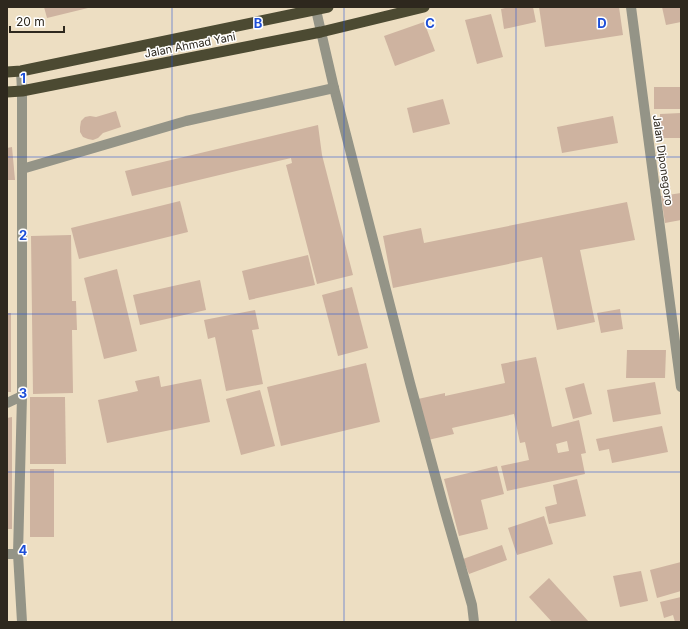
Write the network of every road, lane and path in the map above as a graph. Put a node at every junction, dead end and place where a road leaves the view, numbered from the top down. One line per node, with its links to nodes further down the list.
1 (328, 7): 4 (highway, Jalan Ahmad Yani)
2 (424, 7): 5 (highway, Jalan Ahmad Yani)
3 (631, 7): 12 (street, Jalan Diponegoro)
4 (316, 10): 5 (street); 6 (highway, Jalan Ahmad Yani)
5 (321, 32): 8 (street); 9 (highway, Jalan Ahmad Yani)
6 (21, 71): 7 (highway, Jalan Ahmad Yani); 9 (street)
7 (7, 72)
8 (334, 88): 11 (street); 18 (street)
9 (22, 91): 10 (highway, Jalan Ahmad Yani); 11 (street)
10 (7, 92)
11 (22, 170): 13 (street)
12 (681, 387)
13 (22, 396): 14 (street); 16 (street)
14 (7, 403)
15 (7, 554): 16 (street)
16 (18, 554): 17 (street)
17 (22, 622)
18 (474, 622)

